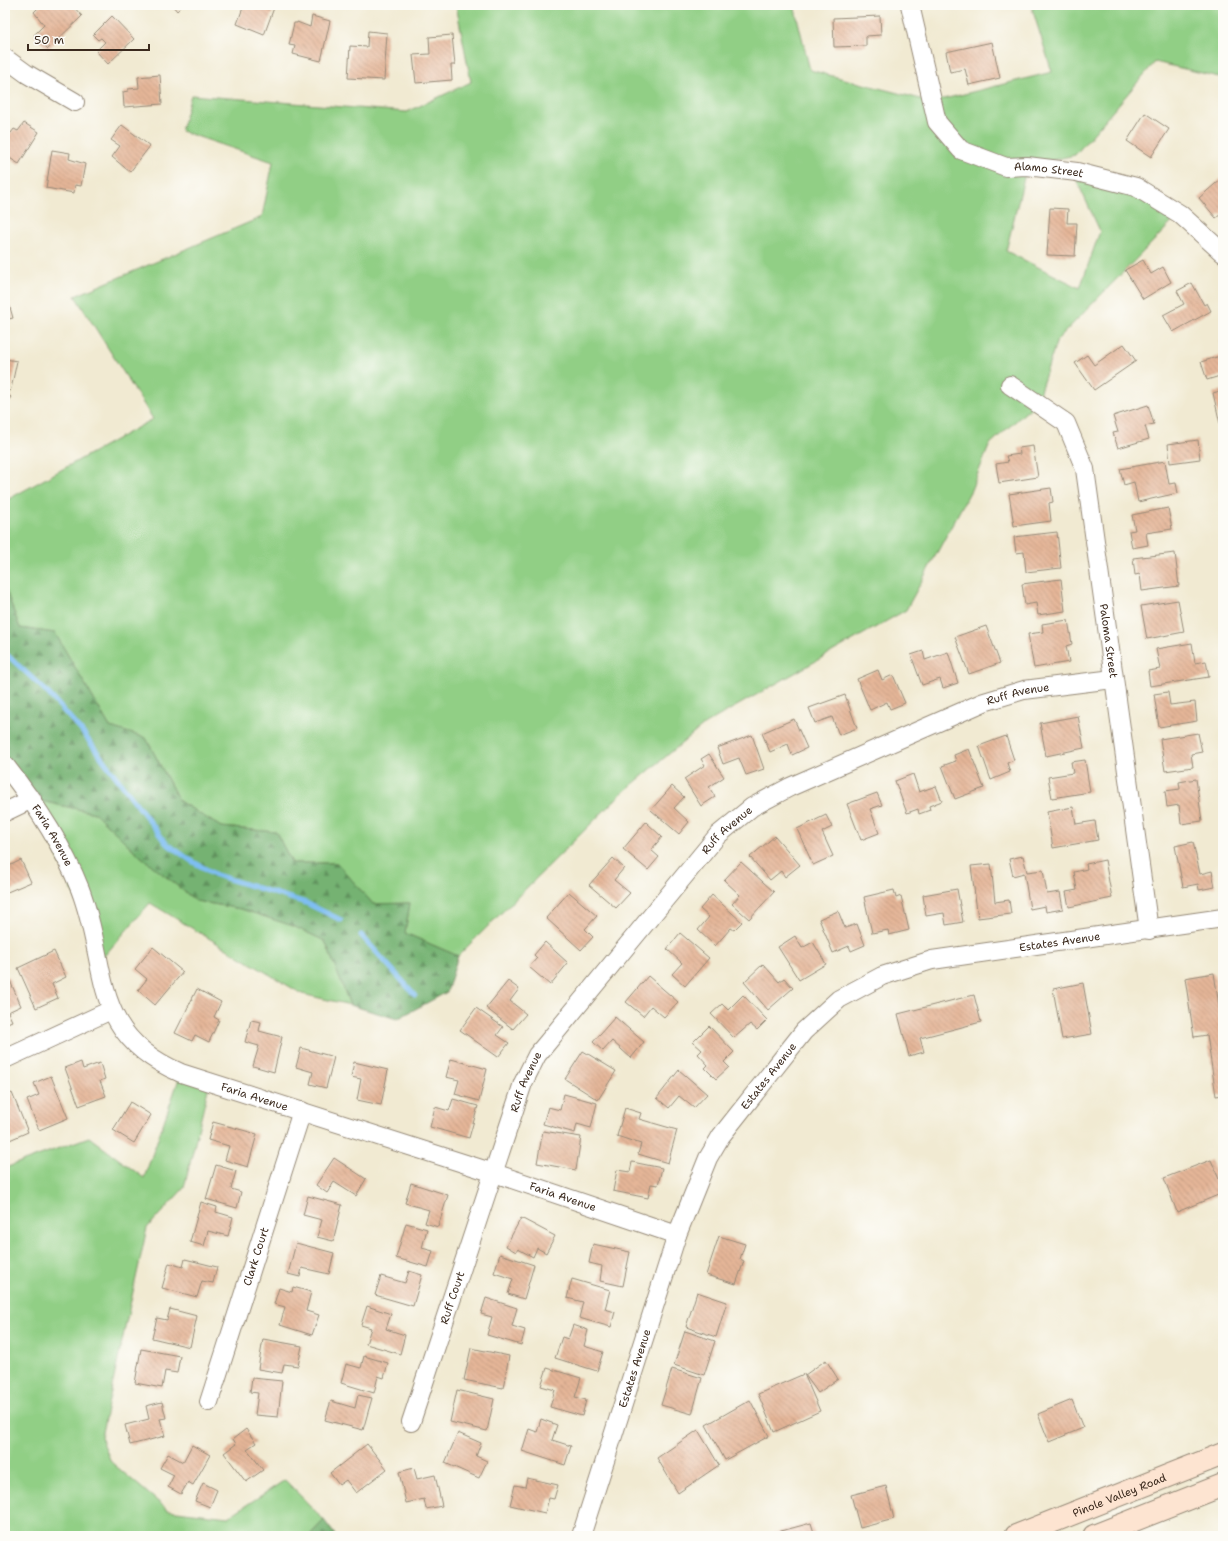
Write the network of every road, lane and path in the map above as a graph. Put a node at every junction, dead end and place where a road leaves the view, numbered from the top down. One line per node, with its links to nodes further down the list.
1 (910, 5): 4 (street, Alamo Street)
2 (5, 58): 3 (street)
3 (75, 102)
4 (1223, 253)
5 (1010, 385): 6 (street, Paloma Street)
6 (1113, 679): 11 (street, Paloma Street); 15 (street, Ruff Avenue)
7 (5, 764): 8 (street, Faria Avenue)
8 (32, 800): 9 (street); 12 (street, Faria Avenue)
9 (5, 812)
10 (1223, 918): 11 (street, Estates Avenue)
11 (1149, 930): 16 (street, Estates Avenue)
12 (111, 1010): 13 (street); 14 (street, Faria Avenue)
13 (5, 1059)
14 (302, 1111): 15 (street, Faria Avenue); 17 (street, Clark Court)
15 (494, 1173): 16 (street, Faria Avenue); 18 (street, Ruff Court)
16 (678, 1235): 21 (street, Estates Avenue)
17 (209, 1402)
18 (412, 1422)
19 (1223, 1454): 22 (main road, Pinole Valley Road)
20 (1223, 1485): 23 (main road)
21 (581, 1536)
22 (1016, 1536)
23 (1094, 1536)

